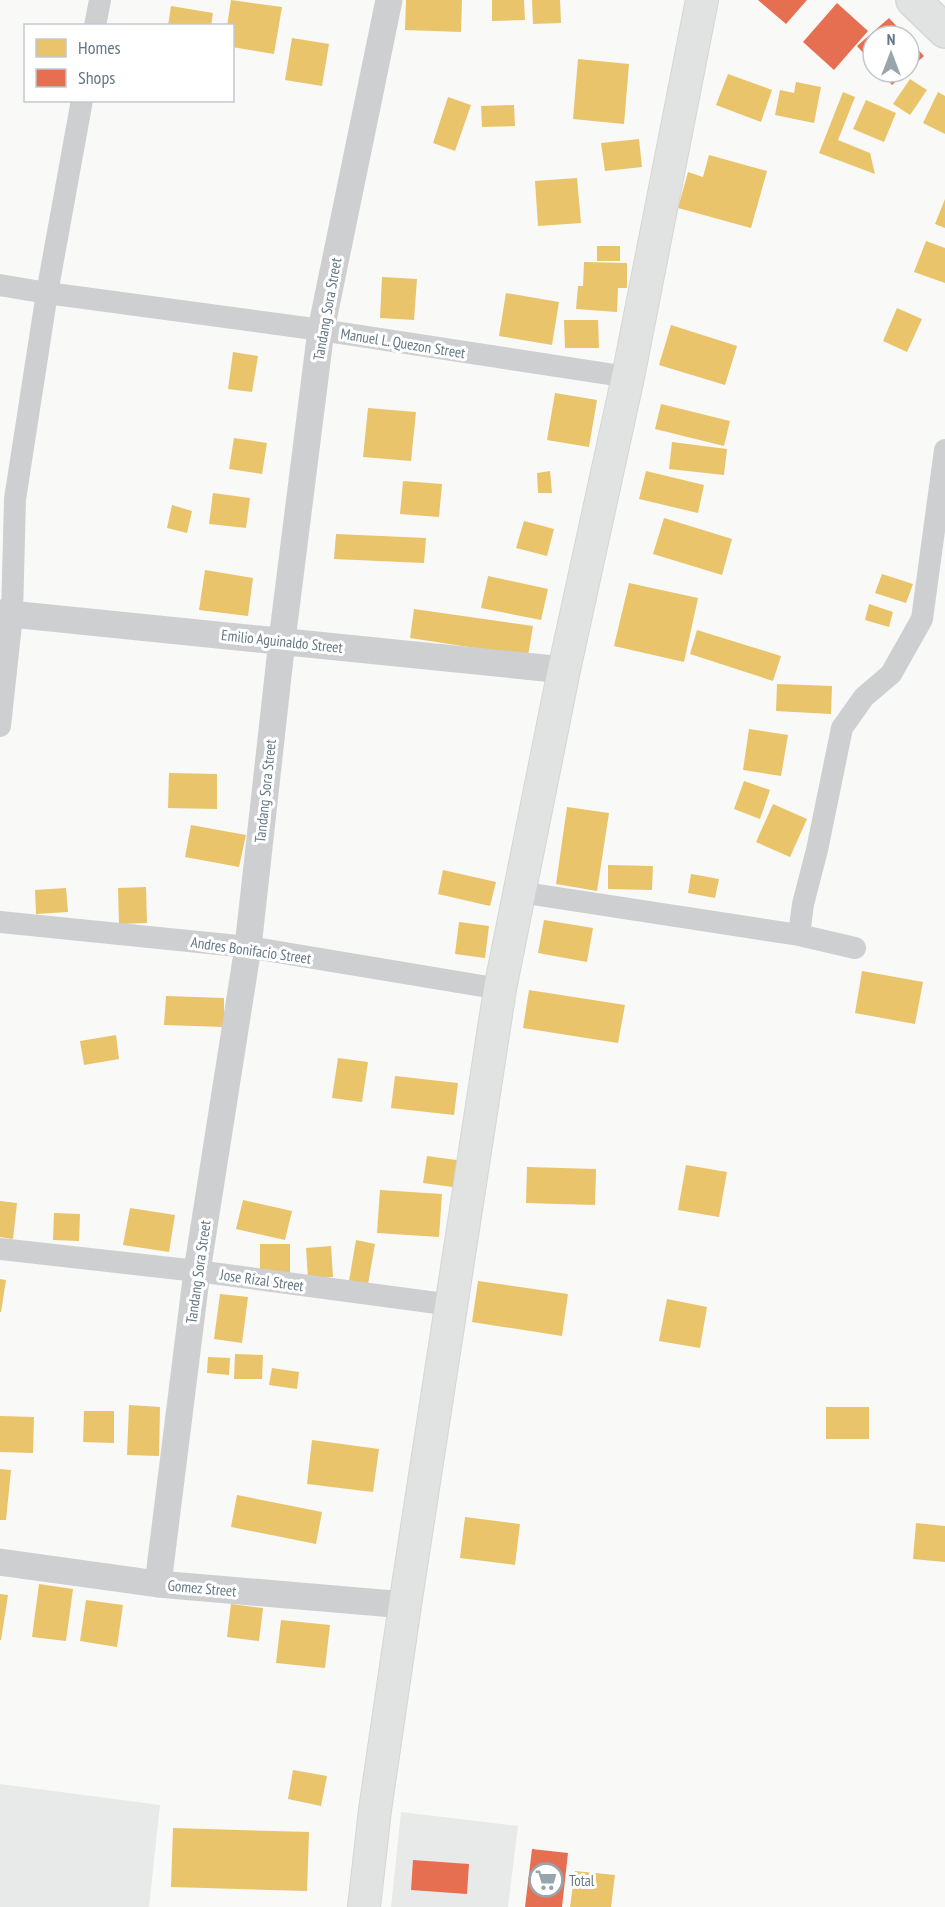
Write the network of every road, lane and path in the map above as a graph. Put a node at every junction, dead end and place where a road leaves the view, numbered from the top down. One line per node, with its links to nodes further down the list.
1 (100, 0): 5 (street)
2 (389, 0): 10 (street, Tandang Sora Street)
3 (702, 0): 11 (main road)
4 (913, 0): 6 (main road)
5 (95, 24)
6 (945, 31)
7 (82, 102): 9 (street)
8 (0, 285): 9 (street, Manuel L. Quezon Street)
9 (47, 293): 10 (street, Manuel L. Quezon Street); 13 (street)
10 (321, 330): 11 (street, Manuel L. Quezon Street); 14 (street, Tandang Sora Street)
11 (628, 377): 15 (main road)
12 (945, 450): 19 (street)
13 (6, 614): 14 (street, Emilio Aguinaldo Street); 16 (street)
14 (282, 640): 15 (street, Emilio Aguinaldo Street); 20 (street, Tandang Sora Street)
15 (564, 670): 17 (main road)
16 (0, 726)
17 (519, 892): 19 (street); 22 (main road)
18 (0, 922): 20 (street, Andres Bonifacio Street)
19 (799, 935): 21 (street)
20 (248, 947): 22 (street, Andres Bonifacio Street); 24 (street, Tandang Sora Street)
21 (855, 948)
22 (500, 989): 25 (main road)
23 (0, 1249): 24 (street, Jose Rizal Street)
24 (197, 1271): 25 (street, Jose Rizal Street); 27 (street, Tandang Sora Street)
25 (452, 1305): 28 (main road)
26 (0, 1562): 27 (street, Gomez Street)
27 (158, 1584): 28 (street, Gomez Street)
28 (405, 1605): 29 (main road)
29 (364, 1907)

